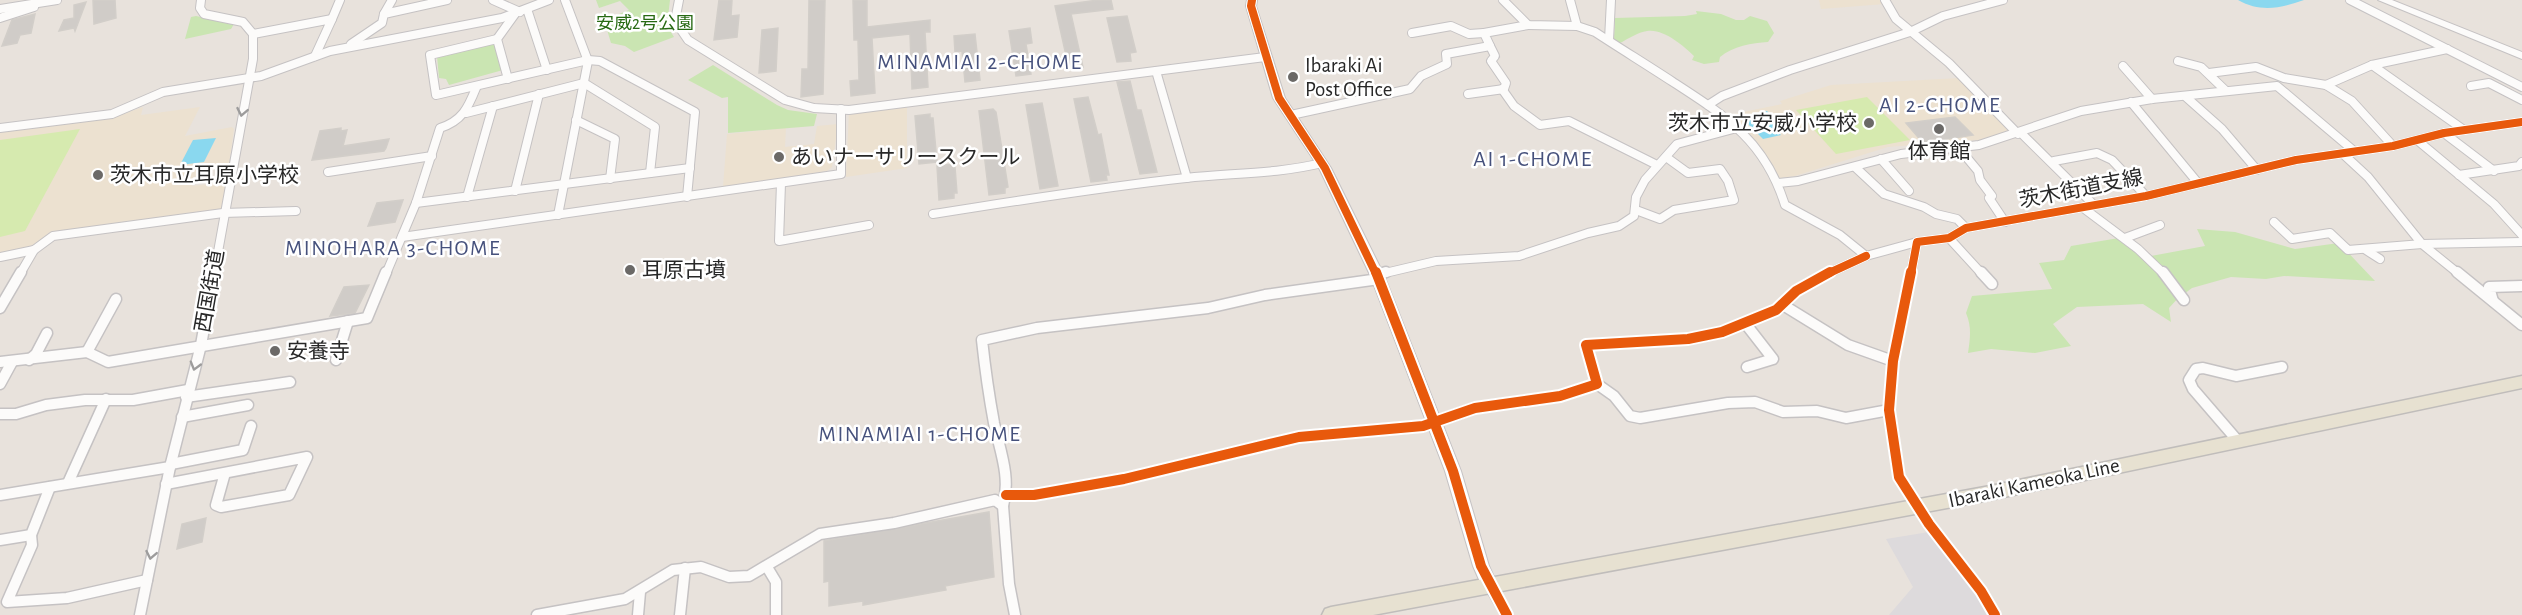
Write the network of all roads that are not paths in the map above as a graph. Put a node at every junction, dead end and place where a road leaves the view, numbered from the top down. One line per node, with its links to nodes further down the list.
1 (57, 0): 18 (street)
2 (201, 0): 29 (street)
3 (340, 0): 23 (street)
4 (392, 0): 21 (street)
5 (447, 0): 21 (street)
6 (493, 0): 20 (street)
7 (549, 0): 20 (street)
8 (565, 0): 38 (street)
9 (679, 0): 62 (street)
10 (1252, 0): 37 (street)
11 (1503, 0): 24 (street)
12 (1570, 0): 25 (street)
13 (1611, 0): 31 (street)
14 (1885, 0): 26 (street)
15 (2003, 0): 26 (street)
16 (2350, 0): 34 (street)
17 (2384, 0): 36 (street)
18 (41, 3): 19 (street); 22 (street)
19 (0, 9)
20 (521, 12): 30 (street); 33 (street); 42 (street)
21 (384, 14): 33 (street)
22 (0, 18)
23 (332, 19): 29 (street); 35 (street)
24 (1528, 25): 25 (street); 28 (street)
25 (1577, 26): 31 (street)
26 (1910, 32): 60 (street); 70 (street)
27 (1412, 33): 28 (street)
28 (1484, 33): 32 (street)
29 (253, 34): 45 (street, 西国街道)
30 (497, 39): 46 (street); 51 (street)
31 (1609, 40): 60 (street)
32 (1490, 46): 52 (street); 64 (street)
33 (348, 47): 35 (street)
34 (2447, 49): 40 (street); 50 (street)
35 (315, 56): 45 (street)
36 (2522, 56)
37 (1265, 57): 43 (street); 64 (street)
38 (588, 60): 42 (street); 47 (street); 85 (street)
39 (2178, 61): 44 (street)
40 (2372, 65): 48 (street); 69 (street)
41 (2123, 66): 57 (street)
42 (547, 70): 46 (street)
43 (1156, 71): 62 (street); 91 (street)
44 (2209, 73): 48 (street); 53 (street)
45 (248, 78): 67 (street); 107 (street, 西国街道, one-way to 107)
46 (508, 79): 51 (street)
47 (584, 83): 54 (street); 65 (street); 89 (street)
48 (2326, 85): 73 (street)
49 (2471, 86): 58 (street)
50 (2522, 87)
51 (476, 88): 63 (street)
52 (1502, 89): 55 (street); 82 (street)
53 (2225, 90): 56 (street); 75 (street)
54 (539, 94): 61 (street); 97 (street)
55 (1468, 94)
56 (2186, 97): 57 (street); 86 (street)
57 (2152, 99): 59 (street)
58 (2522, 100)
59 (2131, 102): 70 (street); 95 (street)
60 (1708, 105): 68 (street)
61 (493, 106): 63 (street); 100 (street)
62 (841, 109): 93 (street)
63 (466, 113): 77 (street)
64 (1291, 115): 81 (street)
65 (576, 120): 92 (street); 96 (street)
66 (2522, 122): 69 (street, 茨木街道支線)
67 (0, 128)
68 (1737, 128): 78 (street); 94 (street)
69 (2464, 130): 71 (street, 茨木街道支線)
70 (2019, 133): 74 (street); 103 (street)
71 (2445, 133): 72 (street, 茨木街道支線); 87 (street)
72 (2417, 140): 73 (street, 茨木街道支線); 90 (street)
73 (2393, 146): 75 (street, 茨木街道支線)
74 (1958, 147): 79 (street); 110 (street)
75 (2354, 151): 76 (street, 茨木街道支線)
76 (2342, 153): 86 (street, 茨木街道支線); 121 (street)
77 (432, 156): 88 (street); 102 (street)
78 (1666, 157): 82 (street); 105 (street)
79 (1881, 159): 84 (street); 98 (street)
80 (2054, 161): 99 (street)
81 (1322, 163): 91 (street); 127 (street)
82 (1657, 165): 105 (street)
83 (2521, 165): 87 (street)
84 (1855, 167): 94 (street); 114 (street)
85 (690, 168): 89 (street); 101 (street)
86 (2257, 170): 95 (street, 茨木街道支線)
87 (2494, 171): 90 (street)
88 (328, 172)
89 (650, 173): 92 (street)
90 (2459, 176): 115 (street)
91 (1187, 178): 109 (street)
92 (610, 179): 96 (street)
93 (781, 183): 101 (street); 112 (street)
94 (1778, 183): 124 (street)
95 (2198, 183): 99 (street, 茨木街道支線)
96 (564, 185): 97 (street); 108 (street)
97 (515, 191): 100 (street)
98 (1909, 191)
99 (2146, 196): 103 (street, 茨木街道支線)
100 (466, 197): 102 (street)
101 (687, 197): 108 (street)
102 (416, 203): 116 (street)
103 (2094, 205): 104 (street, 茨木街道支線)
104 (2082, 207): 110 (street, 茨木街道支線); 118 (street)
105 (1636, 210): 127 (street)
106 (296, 211): 107 (street)
107 (223, 213): 122 (street); 139 (street, 西国街道)
108 (558, 214): 116 (street)
109 (933, 214)
110 (2005, 222): 114 (street, 茨木街道支線)
111 (2274, 222): 123 (street)
112 (869, 225)
113 (2160, 225): 118 (street)
114 (1966, 228): 117 (street, 茨木街道支線)
115 (2522, 235)
116 (402, 237): 135 (street)
117 (1949, 238): 119 (street, 茨木街道支線); 128 (street)
118 (2125, 238): 131 (street)
119 (1917, 242): 124 (street, 茨木街道支線); 143 (street)
120 (2522, 242): 121 (street)
121 (2422, 244): 123 (street); 132 (street)
122 (34, 250): 125 (street); 134 (street)
123 (2366, 250): 126 (street)
124 (1866, 256): 133 (street, 茨木街道支線)
125 (0, 257)
126 (2380, 259)
127 (1378, 277): 158 (street); 167 (street)
128 (1992, 284)
129 (2522, 286): 132 (street)
130 (116, 299): 140 (street)
131 (2184, 300)
132 (2493, 301): 137 (street)
133 (1784, 305): 136 (street, 茨木街道支線); 143 (street)
134 (0, 308)
135 (348, 321): 139 (street); 142 (street)
136 (1745, 323): 146 (street); 151 (street, 茨木街道支線)
137 (2522, 325)
138 (47, 333): 141 (street)
139 (201, 345): 140 (street); 152 (street, 西国街道, one-way to 152)
140 (87, 352): 141 (street)
141 (29, 360): 145 (street)
142 (336, 360)
143 (1893, 361): 155 (street)
144 (0, 362): 145 (street)
145 (12, 362): 150 (street)
146 (1747, 367)
147 (2282, 367): 160 (street)
148 (290, 382): 152 (street)
149 (2522, 382): 160 (main road, Ibaraki Kameoka Line)
150 (0, 384)
151 (1597, 384): 155 (street); 158 (street)
152 (187, 394): 153 (street); 157 (street, 西国街道)
153 (106, 399): 156 (street); 163 (street)
154 (248, 405): 157 (street)
155 (1889, 410): 168 (street)
156 (0, 414)
157 (182, 417): 161 (street, 西国街道)
158 (1434, 420): 167 (street); 174 (street)
159 (251, 426): 161 (street)
160 (2237, 440): 168 (main road, Ibaraki Kameoka Line)
161 (170, 466): 163 (street); 164 (street, 西国街道)
162 (225, 473): 162 (street); 164 (street)
163 (68, 483): 165 (street)
164 (166, 484): 173 (street, 西国街道, one-way to 173)
165 (50, 487): 166 (street); 169 (street)
166 (0, 495)
167 (1005, 500): 171 (street); 181 (street)
168 (1918, 507): 174 (main road, Ibaraki Kameoka Line); 184 (street)
169 (31, 535): 170 (street); 173 (street)
170 (0, 540)
171 (767, 567): 172 (street); 180 (street)
172 (685, 568): 175 (street); 179 (street)
173 (147, 580): 176 (street, 西国街道)
174 (1490, 586): 182 (main road, Ibaraki Kameoka Line); 183 (street)
175 (640, 592): 177 (street); 178 (street)
176 (140, 615)
177 (543, 615)
178 (638, 615)
179 (680, 615)
180 (776, 615)
181 (1015, 615)
182 (1332, 615)
183 (1507, 615)
184 (1995, 615)

